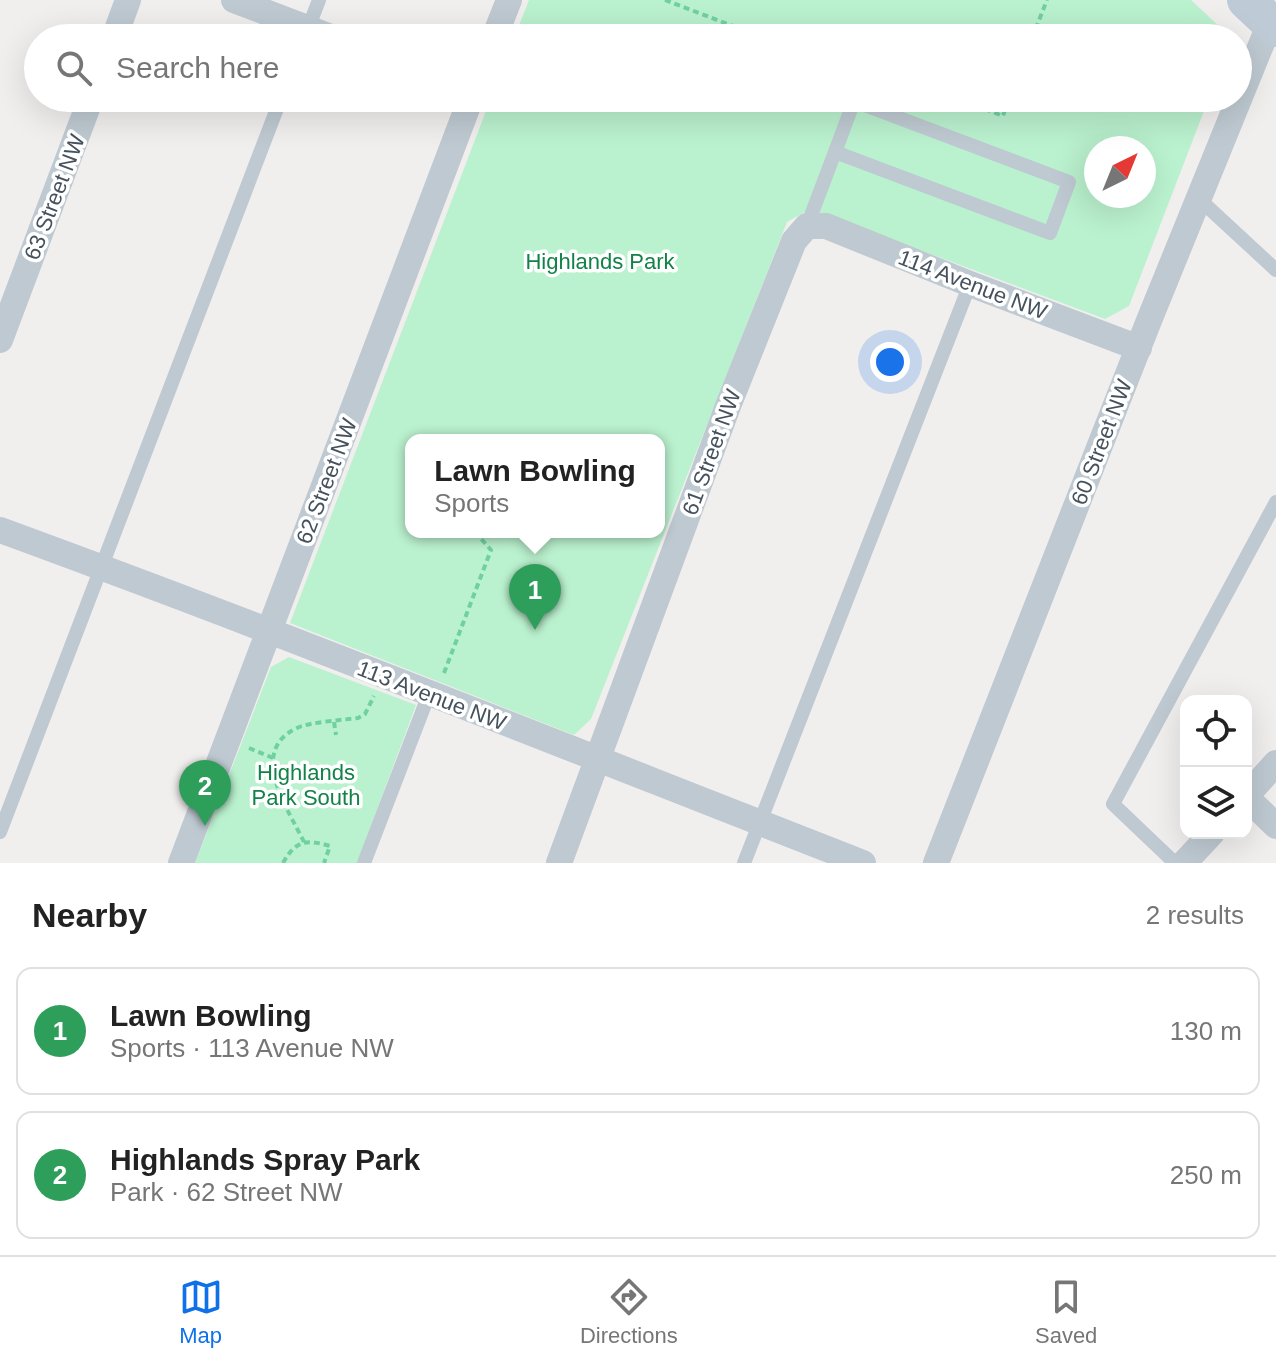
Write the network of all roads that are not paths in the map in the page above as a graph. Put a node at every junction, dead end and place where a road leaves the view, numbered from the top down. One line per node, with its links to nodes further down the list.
1 (128, 0): 6 (street)
2 (234, 0): 7 (street)
3 (319, 0): 8 (lane)
4 (509, 0): 9 (street)
5 (1262, 12): 10 (street, 60 Street NW)
6 (119, 24)
7 (286, 24)
8 (310, 24)
9 (500, 24)
10 (1252, 41)
11 (86, 112): 22 (street, 63 Street NW)
12 (276, 112): 26 (lane)
13 (466, 112): 27 (street, 62 Street NW)
14 (850, 112): 17 (lane)
15 (883, 112): 17 (lane)
16 (1228, 112): 18 (street, 60 Street NW)
17 (835, 152): 19 (lane)
18 (1198, 198): 20 (lane); 23 (street, 60 Street NW)
19 (807, 226): 21 (street, 114 Avenue NW); 29 (street, 61 Street NW)
20 (1276, 270)
21 (970, 284): 23 (street, 114 Avenue NW); 33 (lane)
22 (0, 340)
23 (1139, 348): 42 (street, 60 Street NW)
24 (1276, 502): 43 (lane)
25 (0, 530): 26 (street, 113 Avenue NW)
26 (101, 567): 27 (street, 113 Avenue NW); 35 (lane)
27 (268, 632): 28 (street, 113 Avenue NW); 37 (street, 62 Street NW)
28 (436, 684): 29 (street, 113 Avenue NW); 38 (lane)
29 (598, 760): 33 (street, 113 Avenue NW); 39 (street, 61 Street NW)
30 (1276, 763): 31 (street)
31 (1252, 790)
32 (1252, 803): 34 (street)
33 (759, 822): 40 (lane); 41 (street, 113 Avenue NW)
34 (1276, 826)
35 (0, 832)
36 (1206, 839): 44 (street)
37 (181, 863)
38 (364, 863)
39 (559, 863)
40 (744, 863)
41 (863, 863)
42 (936, 863)
43 (1175, 863)
44 (1184, 863)

